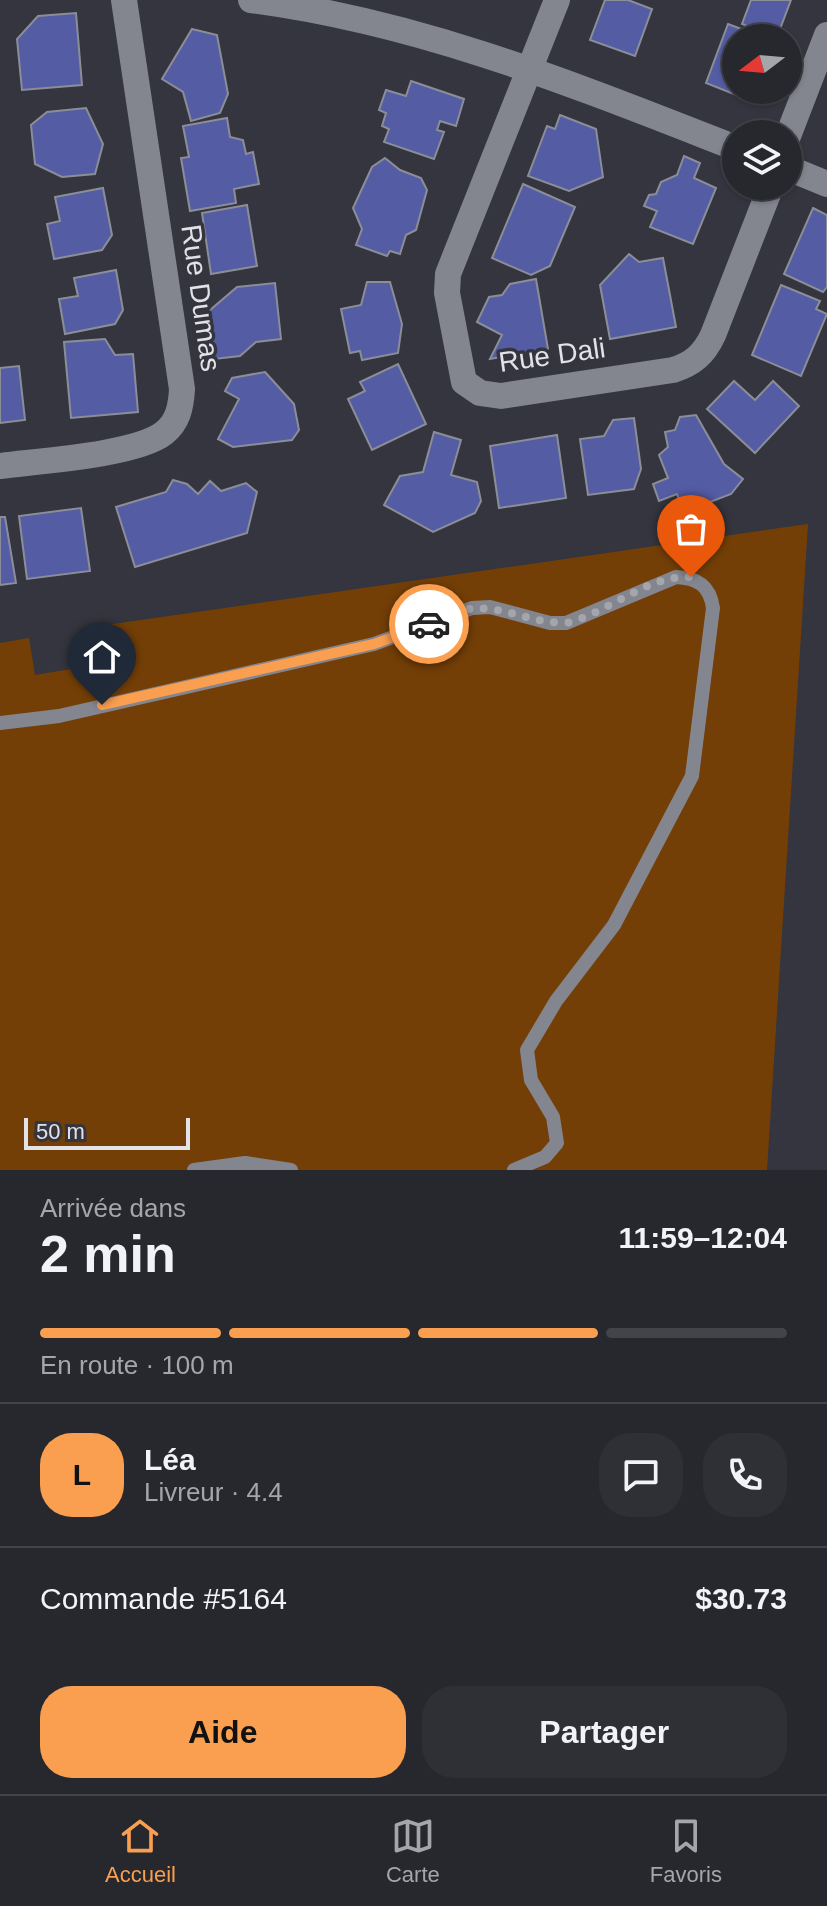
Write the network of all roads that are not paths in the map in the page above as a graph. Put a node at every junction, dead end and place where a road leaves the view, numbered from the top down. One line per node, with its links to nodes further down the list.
1 (124, 0): 11 (street, Rue Dumas)
2 (251, 0): 5 (street)
3 (557, 0): 5 (street, Rue Dali)
4 (827, 35): 6 (street)
5 (530, 68): 7 (street); 10 (street, Rue Dali)
6 (794, 120)
7 (722, 143)
8 (802, 174): 9 (street)
9 (827, 184)
10 (766, 200)
11 (0, 466)
12 (0, 723): 15 (lane)
13 (194, 1170): 14 (lane)
14 (291, 1170)
15 (514, 1170)

